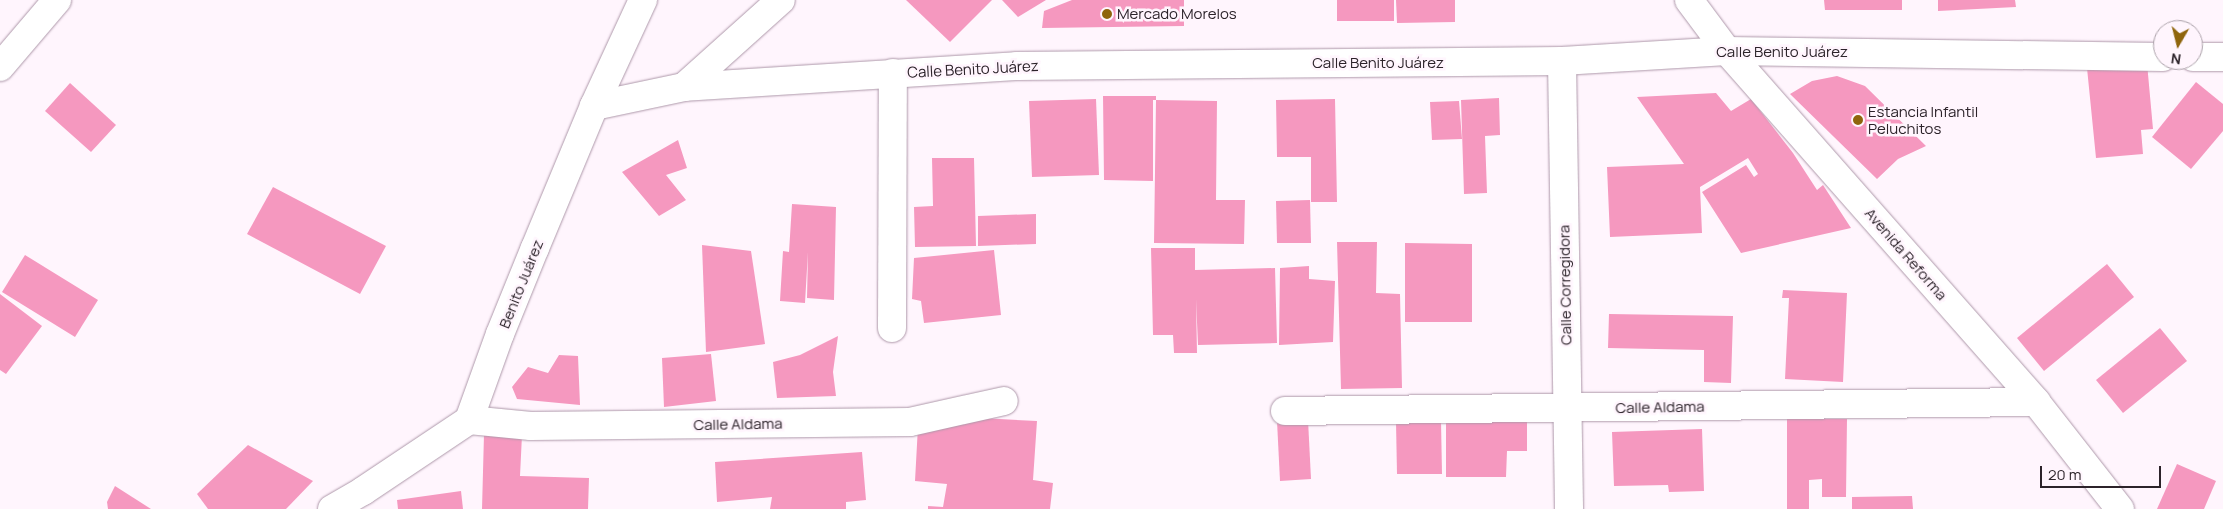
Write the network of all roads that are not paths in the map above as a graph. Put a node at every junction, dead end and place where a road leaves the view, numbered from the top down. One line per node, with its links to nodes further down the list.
1 (57, 0): 10 (street)
2 (643, 0): 13 (street, Benito Juárez)
3 (781, 0): 12 (street)
4 (1690, 0): 5 (street, Avenida Reforma)
5 (1727, 51): 6 (street, Calle Benito Juárez); 9 (street, Calle Benito Juárez); 16 (street, Avenida Reforma)
6 (2153, 56)
7 (2203, 57): 8 (street)
8 (2223, 57)
9 (1562, 61): 11 (street, Calle Benito Juárez); 17 (street, Calle Corregidora)
10 (0, 67)
11 (893, 74): 12 (street, Calle Benito Juárez); 14 (street)
12 (684, 87): 13 (street, Calle Benito Juárez)
13 (594, 106): 19 (street, Benito Juárez)
14 (892, 328)
15 (1004, 401): 19 (street, Calle Aldama)
16 (2036, 402): 17 (street, Calle Aldama); 22 (street, Avenida Reforma)
17 (1566, 408): 18 (street, Calle Aldama); 21 (street, Calle Corregidora)
18 (1285, 411)
19 (469, 420): 20 (street)
20 (332, 509)
21 (1569, 509)
22 (2120, 509)

